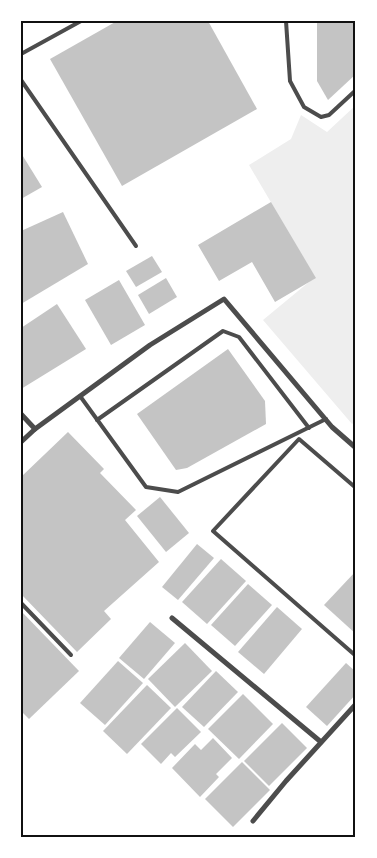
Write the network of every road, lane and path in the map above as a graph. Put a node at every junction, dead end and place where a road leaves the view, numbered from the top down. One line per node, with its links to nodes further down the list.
1 (80, 21): 3 (lane)
2 (286, 21): 5 (lane)
3 (21, 54)
4 (21, 80): 6 (lane)
5 (356, 90)
6 (136, 246)
7 (80, 396): 9 (lane); 10 (street); 11 (street)
8 (21, 414): 11 (street)
9 (97, 420): 12 (lane); 12 (lane)
10 (326, 420): 12 (lane); 14 (street)
11 (35, 428): 13 (street)
12 (309, 428)
13 (21, 442)
14 (356, 448)
15 (356, 488): 19 (lane)
16 (21, 604): 18 (lane)
17 (172, 618): 21 (street)
18 (71, 655)
19 (356, 656)
20 (356, 704): 21 (street)
21 (321, 742): 22 (street)
22 (253, 821)

